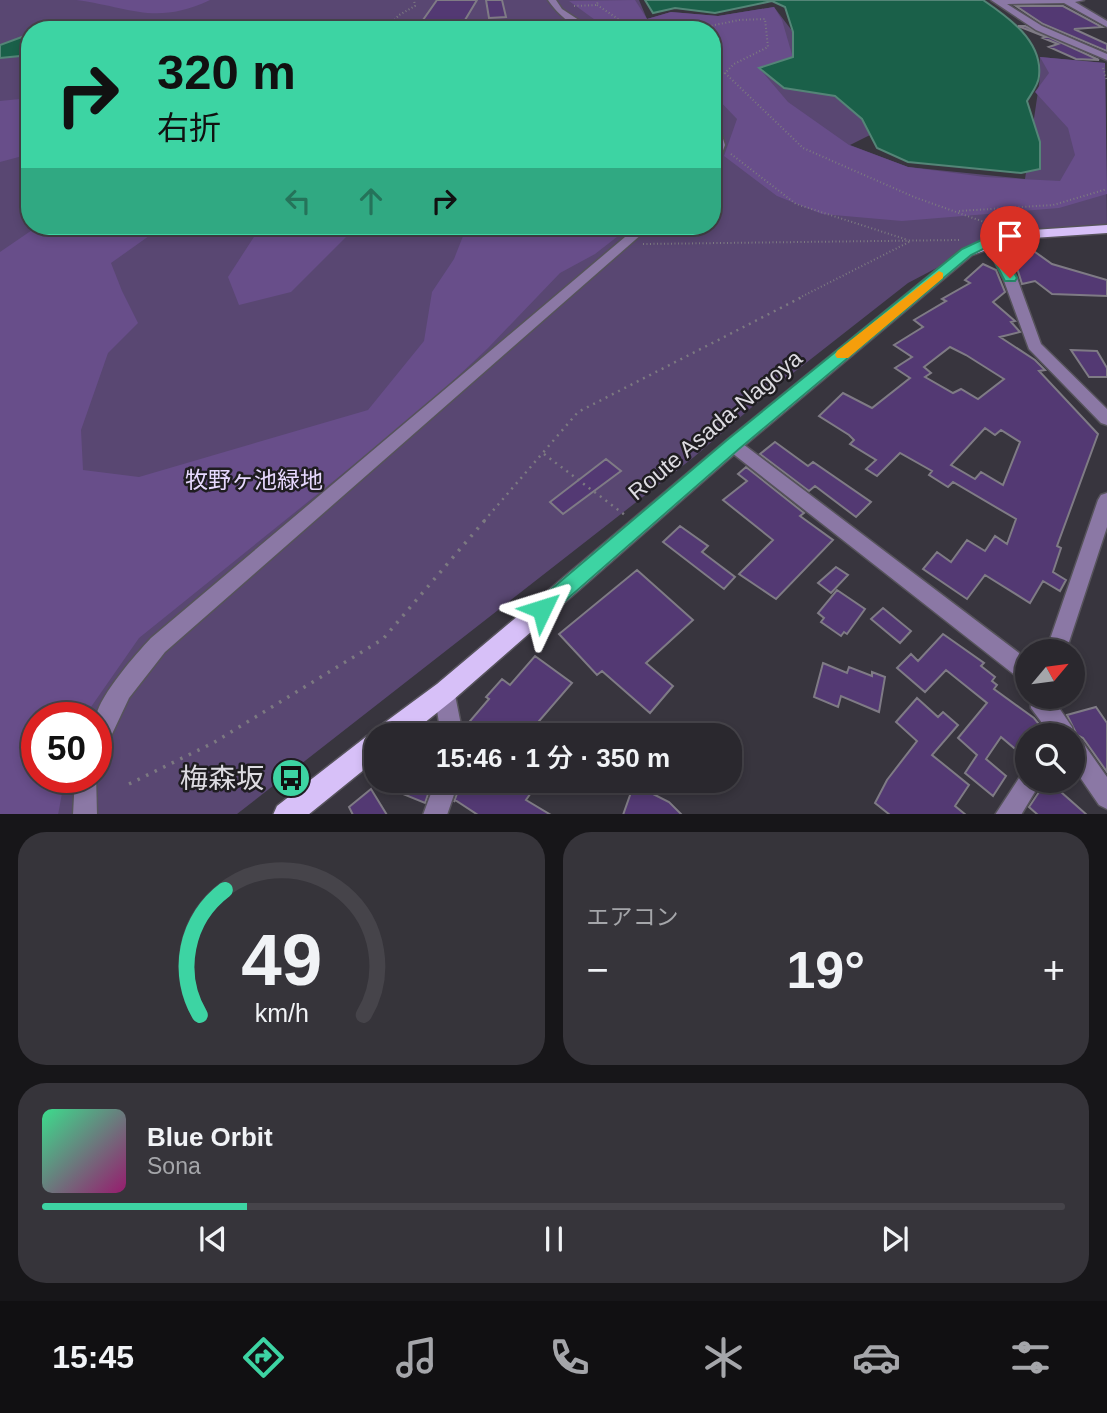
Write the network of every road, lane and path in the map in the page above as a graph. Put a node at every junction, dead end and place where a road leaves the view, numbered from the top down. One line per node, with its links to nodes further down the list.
1 (414, 0): 8 (path)
2 (598, 0): 7 (path)
3 (1065, 0): 4 (street); 5 (street); 12 (street)
4 (1080, 0)
5 (997, 1): 13 (street)
6 (554, 3): 7 (path); 9 (street)
7 (597, 5): 10 (path)
8 (393, 21)
9 (578, 21)
10 (621, 21)
11 (721, 24): 14 (path)
12 (1107, 25)
13 (1104, 60): 16 (path)
14 (725, 73): 15 (path); 19 (path)
15 (721, 77)
16 (1107, 81)
17 (721, 146): 24 (path)
18 (1107, 189): 19 (path)
19 (954, 211): 21 (path)
20 (1106, 231): 21 (main road, Route Asada-Nagoya)
21 (1019, 234): 23 (main road, Route Asada-Nagoya)
22 (634, 235): 25 (street)
23 (990, 240): 24 (path); 26 (street); 27 (main road, Route Asada-Nagoya)
24 (911, 241): 25 (path); 28 (path)
25 (624, 244): 35 (street)
26 (1107, 419)
27 (733, 445): 31 (main road, Route Asada-Nagoya); 33 (street)
28 (543, 453): 31 (path); 40 (path)
29 (1107, 500): 30 (street)
30 (1103, 525): 32 (street)
31 (639, 526): 34 (main road, Route Asada-Nagoya)
32 (1060, 639)
33 (1015, 663)
34 (445, 692): 36 (main road, Route Asada-Nagoya); 37 (street)
35 (112, 708)
36 (405, 723)
37 (450, 723)
38 (364, 754): 46 (main road)
39 (1085, 765): 44 (street)
40 (129, 784)
41 (86, 793): 45 (street)
42 (443, 793): 47 (street)
43 (1022, 793): 48 (street)
44 (1107, 797)
45 (85, 814)
46 (286, 814)
47 (435, 814)
48 (1007, 814)

